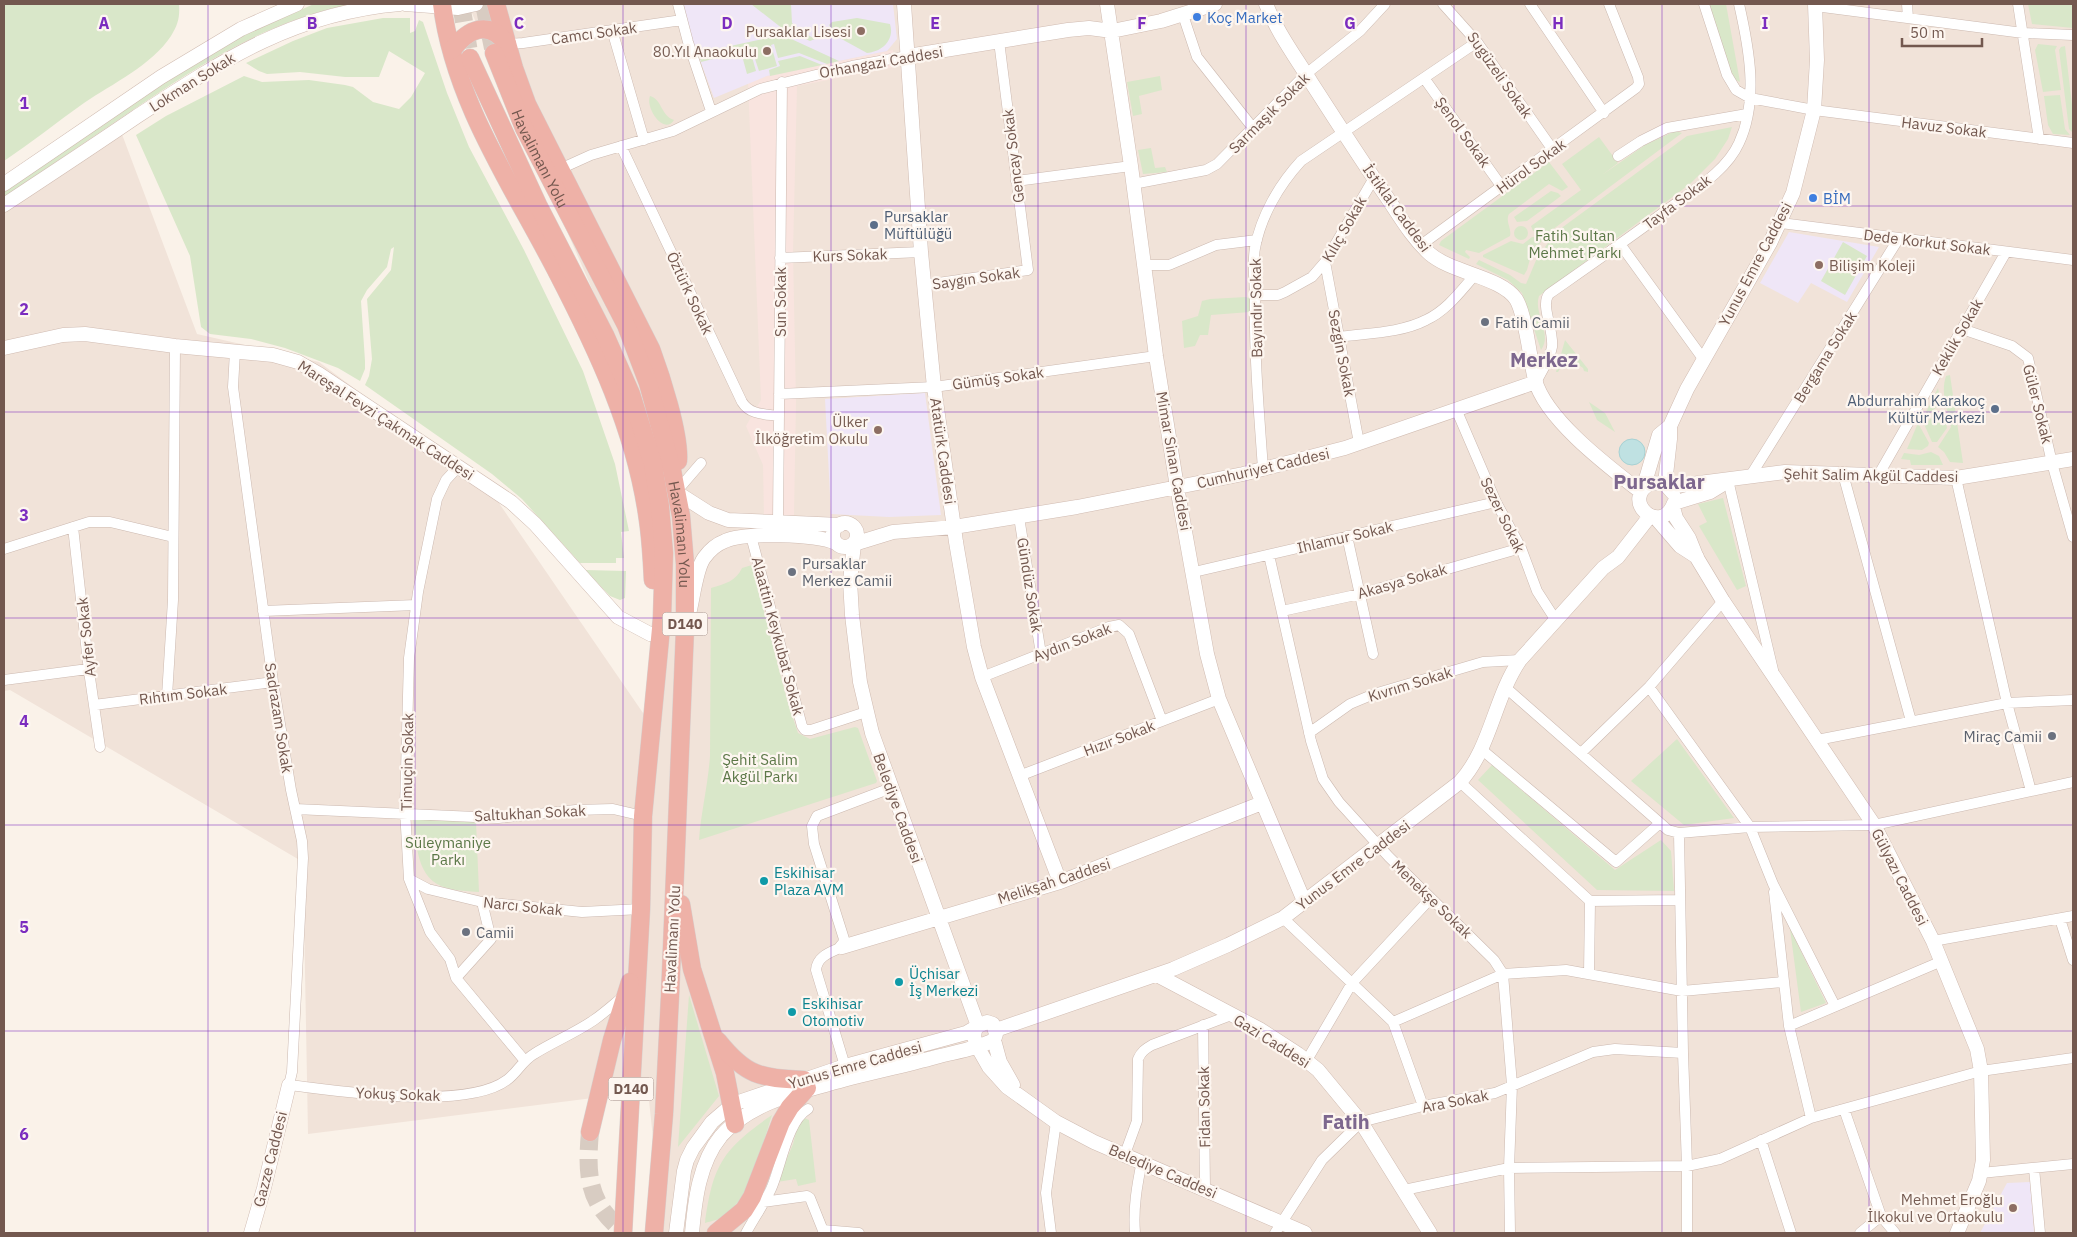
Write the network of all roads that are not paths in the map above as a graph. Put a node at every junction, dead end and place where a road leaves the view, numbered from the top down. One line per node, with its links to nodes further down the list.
1 (297, 4): 55 (street, Lokman Sokak)
2 (400, 4): 58 (street, Lokman Sokak)
3 (405, 4): 19 (street)
4 (476, 4): 19 (street)
5 (496, 4): 31 (highway)
6 (678, 4): 24 (street)
7 (904, 4): 33 (street, Atatürk Caddesi)
8 (1107, 4): 26 (street, Mimar Sinan Caddesi)
9 (1215, 4): 21 (street, Orhangazi Caddesi)
10 (1266, 4): 35 (street, İstiklal Caddesi)
11 (1385, 4): 35 (street, Sarmaşık Sokak)
12 (1443, 4): 30 (street, Sugüzeli Sokak)
13 (1530, 4): 41 (street)
14 (1609, 4): 41 (street, Hürol Sokak)
15 (1704, 4): 38 (street)
16 (1739, 4): 38 (street, Tayfa Sokak)
17 (1907, 4): 23 (street)
18 (2018, 4): 27 (street)
19 (440, 5): 32 (highway)
20 (1815, 5): 23 (street); 39 (street, Yunus Emre Caddesi)
21 (1201, 6): 22 (street, Orhangazi Caddesi)
22 (1183, 14): 26 (street, Orhangazi Caddesi); 43 (street)
23 (1908, 18): 27 (street)
24 (682, 20): 25 (street, Camcı Sokak); 40 (street)
25 (612, 30): 31 (street, Camcı Sokak); 46 (street)
26 (1112, 31): 29 (street, Orhangazi Caddesi); 51 (street, Mimar Sinan Caddesi)
27 (2023, 33): 28 (street); 45 (street)
28 (2073, 35)
29 (1000, 41): 33 (street, Orhangazi Caddesi); 54 (street, Gencay Sokak)
30 (1477, 42): 36 (street, Bayındır Sokak); 49 (street, Sugüzeli Sokak)
31 (500, 48): 32 (highway); 52 (highway); 101 (highway, Havalimanı Yolu / D140)
32 (452, 50): 130 (highway)
33 (908, 56): 37 (street, Orhangazi Caddesi); 64 (street, Atatürk Caddesi)
34 (470, 58): 153 (highway, D140)
35 (1306, 74): 43 (street, Sarmaşık Sokak); 44 (street, İstiklal Caddesi)
36 (1424, 78): 44 (street, Bayındır Sokak); 57 (street, Şenol Sokak)
37 (782, 82): 40 (street, Orhangazi Caddesi); 66 (street, Sun Sokak)
38 (1750, 98): 39 (street, Havuz Sokak); 42 (street, Tayfa Sokak)
39 (1814, 110): 45 (street, Havuz Sokak); 59 (street, Yunus Emre Caddesi)
40 (711, 111): 46 (street, Orhangazi Caddesi)
41 (1604, 113): 49 (street, Hürol Sokak)
42 (1747, 114): 50 (street); 62 (street, Tayfa Sokak)
43 (1253, 128): 56 (street, Sarmaşık Sokak)
44 (1343, 132): 53 (street, İstiklal Caddesi); 61 (street, Bayındır Sokak)
45 (2039, 139): 47 (street, Havuz Sokak)
46 (644, 140): 48 (street, Orhangazi Caddesi)
47 (2073, 143)
48 (621, 146): 52 (street, Orhangazi Caddesi); 85 (street, Öztürk Sokak)
49 (1553, 150): 57 (street, Hürol Sokak)
50 (1618, 156)
51 (1131, 166): 54 (street); 56 (street, Mimar Sinan Caddesi)
52 (560, 169): 101 (highway)
53 (1374, 178): 63 (street, İstiklal Caddesi); 68 (street, Kılıç Sokak)
54 (1016, 181): 70 (street, Gencay Sokak)
55 (4, 184)
56 (1133, 184): 69 (street, Mimar Sinan Caddesi)
57 (1502, 187): 63 (street, Hürol Sokak)
58 (4, 206)
59 (1781, 223): 60 (street, Dede Korkut Sokak); 80 (street, Yunus Emre Caddesi)
60 (1899, 238): 65 (street, Dede Korkut Sokak); 95 (street, Bergama Sokak)
61 (1257, 240): 69 (street); 73 (street, Bayındır Sokak)
62 (1620, 244): 80 (street); 81 (street, Tayfa Sokak)
63 (1421, 245): 71 (street, İstiklal Caddesi)
64 (921, 252): 66 (street, Kurs Sokak); 72 (street, Atatürk Caddesi)
65 (2006, 252): 67 (street, Dede Korkut Sokak); 74 (street, Keklik Sokak)
66 (780, 258): 83 (street, Sun Sokak)
67 (2073, 260)
68 (1325, 262): 73 (street, Kılıç Sokak); 75 (street, Sezgin Sokak)
69 (1143, 265): 79 (street, Mimar Sinan Caddesi)
70 (1028, 270): 72 (street, Saygın Sokak)
71 (1474, 276): 75 (street); 81 (street, İstiklal Caddesi)
72 (924, 285): 82 (street, Atatürk Caddesi)
73 (1255, 295): 92 (street, Bayındır Sokak)
74 (1962, 328): 90 (street, Güler Sokak); 94 (street, Keklik Sokak)
75 (1339, 337): 87 (street, Sezgin Sokak)
76 (175, 346): 77 (street, Mareşal Fevzi Çakmak Caddesi); 78 (street, Mareşal Fevzi Çakmak Caddesi); 113 (street)
77 (4, 348)
78 (234, 351): 91 (street, Mareşal Fevzi Çakmak Caddesi); 126 (street, Sadrazam Sokak)
79 (1156, 356): 82 (street, Gümüş Sokak); 99 (street, Mimar Sinan Caddesi)
80 (1704, 360): 86 (street, Yunus Emre Caddesi)
81 (1536, 382): 84 (street, Cumhuriyet Caddesi); 100 (street, İstiklal Caddesi)
82 (934, 387): 83 (street, Gümüş Sokak); 109 (street, Atatürk Caddesi)
83 (779, 394): 85 (street, Sun Sokak)
84 (1456, 409): 87 (street, Cumhuriyet Caddesi); 102 (street, Sezer Sokak)
85 (779, 416): 106 (street, Sun Sokak)
86 (1670, 426): 98 (street); 100 (street)
87 (1359, 444): 92 (street, Cumhuriyet Caddesi)
88 (2073, 459): 90 (street, Şehit Salim Akgül Caddesi)
89 (701, 463): 101 (street)
90 (2052, 463): 96 (street, Şehit Salim Akgül Caddesi); 114 (street, Güler Sokak)
91 (458, 467): 125 (street, Timuçin Sokak); 130 (street, Mareşal Fevzi Çakmak Caddesi)
92 (1263, 469): 99 (street, Cumhuriyet Caddesi)
93 (1843, 474): 94 (street, Şehit Salim Akgül Caddesi); 95 (street, Şehit Salim Akgül Caddesi); 148 (street)
94 (1879, 474): 96 (street, Şehit Salim Akgül Caddesi)
95 (1751, 476): 97 (street, Şehit Salim Akgül Caddesi)
96 (1956, 478): 144 (street)
97 (1728, 480): 98 (street, Şehit Salim Akgül Caddesi); 103 (street); 135 (street)
98 (1666, 485): 100 (street); 103 (street)
99 (1177, 487): 105 (street, Cumhuriyet Caddesi); 121 (street, Mimar Sinan Caddesi)
100 (1642, 490): 104 (street)
101 (676, 492): 106 (street); 129 (highway, Havalimanı Yolu / D140)
102 (1496, 502): 112 (street, Ihlamur Sokak); 117 (street, Sezer Sokak)
103 (1674, 505): 104 (street); 120 (street)
104 (1649, 514): 120 (street); 128 (street, Yunus Emre Caddesi)
105 (1019, 517): 109 (street, Cumhuriyet Caddesi); 131 (street, Gündüz Sokak)
106 (778, 522): 107 (street)
107 (846, 525): 110 (street); 115 (street); 116 (street)
108 (73, 527): 113 (street); 118 (street); 134 (street, Ayfer Sokak)
109 (954, 527): 110 (street, Cumhuriyet Caddesi); 136 (street, Atatürk Caddesi)
110 (893, 532): 116 (street)
111 (751, 536): 115 (street); 129 (street); 146 (street, Alaattin Keykubat Sokak)
112 (1347, 536): 119 (street, Ihlamur Sokak); 123 (street)
113 (173, 537): 141 (street)
114 (2073, 537)
115 (838, 544): 116 (street); 122 (street)
116 (854, 544): 122 (street)
117 (1521, 548): 123 (street, Akasya Sokak); 128 (street, Sezer Sokak)
118 (4, 549)
119 (1269, 555): 121 (street, Ihlamur Sokak); 127 (street, Menekşe Sokak)
120 (1697, 558): 124 (street, Gülyazı Caddesi)
121 (1194, 572): 142 (street, Mimar Sinan Caddesi)
122 (850, 581): 146 (street, Belediye Caddesi)
123 (1360, 594): 127 (street, Akasya Sokak); 132 (street)
124 (1723, 601): 135 (street, Gülyazı Caddesi); 140 (street)
125 (416, 606): 126 (street); 162 (street, Timuçin Sokak)
126 (263, 611): 138 (street, Sadrazam Sokak)
127 (1282, 611): 149 (street, Menekşe Sokak)
128 (1555, 619): 133 (street, Yunus Emre Caddesi)
129 (685, 629): 170 (highway, Havalimanı Yolu / D140)
130 (650, 634): 153 (highway)
131 (1041, 654): 136 (street, Aydın Sokak); 147 (street, Aydın Sokak)
132 (1373, 654)
133 (1520, 660): 139 (street, Yunus Emre Caddesi); 149 (street, Kıvrım Sokak)
134 (88, 669): 137 (street); 145 (street, Ayfer Sokak)
135 (1774, 676): 150 (street, Gülyazı Caddesi)
136 (982, 677): 155 (street, Atatürk Caddesi)
137 (4, 680)
138 (273, 682): 141 (street, Rıhtım Sokak); 161 (street, Sadrazam Sokak)
139 (1505, 687): 152 (street, Yunus Emre Caddesi); 154 (street)
140 (1649, 687): 154 (street); 166 (street)
141 (167, 696): 145 (street, Rıhtım Sokak)
142 (1219, 699): 147 (street, Hızır Sokak); 160 (street, Mimar Sinan Caddesi)
143 (2073, 700): 144 (street)
144 (2007, 703): 148 (street); 159 (street)
145 (94, 705): 151 (street, Ayfer Sokak)
146 (866, 712): 158 (street, Belediye Caddesi)
147 (1162, 721): 155 (street, Hızır Sokak)
148 (1911, 721): 150 (street)
149 (1309, 732): 168 (street, Menekşe Sokak)
150 (1817, 740): 165 (street, Gülyazı Caddesi)
151 (100, 747)
152 (1481, 749): 156 (street, Yunus Emre Caddesi); 164 (street)
153 (650, 750): 163 (highway, D140)
154 (1581, 753): 164 (street)
155 (1020, 776): 171 (street, Atatürk Caddesi)
156 (1460, 782): 168 (street, Yunus Emre Caddesi); 176 (street)
157 (2073, 782): 159 (street)
158 (891, 788): 180 (street, Belediye Caddesi); 185 (street)
159 (2032, 791): 165 (street)
160 (1262, 803): 171 (street, Melikşah Caddesi); 175 (street, Mimar Sinan Caddesi)
161 (295, 809): 162 (street, Saltukhan Sokak); 212 (street, Sadrazam Sokak)
162 (406, 814): 163 (street, Saltukhan Sokak); 169 (street, Timuçin Sokak)
163 (643, 816): 178 (highway, D140)
164 (1660, 823): 167 (street)
165 (1874, 825): 166 (street); 183 (street, Gülyazı Caddesi)
166 (1750, 826): 167 (street); 172 (street)
167 (1679, 833): 174 (street)
168 (1378, 846): 173 (street, Menekşe Sokak); 175 (street, Yunus Emre Caddesi)
169 (409, 879): 177 (street, Narcı Sokak); 191 (street, Timuçin Sokak)
170 (675, 881): 202 (highway); 240 (highway, Havalimanı Yolu / D140)
171 (1060, 882): 180 (street, Melikşah Caddesi)
172 (1773, 884): 192 (street); 196 (street)
173 (1430, 898): 188 (street, Menekşe Sokak); 193 (street)
174 (1680, 900): 176 (street); 194 (street)
175 (1304, 901): 181 (street, Yunus Emre Caddesi)
176 (1590, 901): 189 (street)
177 (482, 902): 178 (street, Narcı Sokak); 191 (street)
178 (641, 909): 184 (highway, D140)
179 (2073, 916): 182 (street)
180 (939, 917): 185 (street, Melikşah Caddesi); 200 (street, Belediye Caddesi)
181 (1283, 918): 190 (street, Yunus Emre Caddesi); 193 (street)
182 (2060, 918): 183 (street); 186 (street)
183 (1933, 941): 187 (street, Gülyazı Caddesi)
184 (639, 945): 195 (highway); 239 (highway, D140)
185 (842, 946): 209 (street)
186 (2073, 960)
187 (1942, 961): 196 (street); 210 (street, Gülyazı Caddesi)
188 (1502, 974): 189 (street); 198 (street); 213 (street)
189 (1589, 974): 194 (street)
190 (1157, 975): 197 (street, Gazi Caddesi); 203 (street, Yunus Emre Caddesi)
191 (456, 978): 207 (street, Timuçin Sokak)
192 (1784, 982): 194 (street); 201 (street)
193 (1352, 983): 198 (street); 208 (street)
194 (1682, 991): 205 (street)
195 (626, 994): 207 (street, Yokuş Sokak); 223 (highway)
196 (1835, 1006): 201 (street)
197 (1231, 1014): 199 (street); 208 (street, Gazi Caddesi)
198 (1393, 1022): 216 (street)
199 (1203, 1025): 225 (street); 232 (street, Fidan Sokak)
200 (978, 1026): 203 (street); 204 (street); 209 (street, Yunus Emre Caddesi)
201 (1789, 1026): 219 (street)
202 (711, 1031): 211 (highway); 215 (highway)
203 (995, 1035): 204 (street, Yunus Emre Caddesi); 214 (street, Belediye Caddesi)
204 (977, 1046): 211 (street, Yunus Emre Caddesi); 214 (street, Belediye Caddesi)
205 (1683, 1053): 213 (street, Ara Sokak); 228 (street)
206 (2073, 1058): 210 (street)
207 (525, 1060): 212 (street, Yokuş Sokak)
208 (1307, 1060): 221 (street, Gazi Caddesi)
209 (845, 1066): 211 (street, Yunus Emre Caddesi)
210 (1981, 1071): 218 (street); 231 (street, Gülyazı Caddesi)
211 (805, 1084): 215 (street, Yunus Emre Caddesi); 222 (street); 243 (highway)
212 (289, 1085): 238 (street, Gazze Caddesi)
213 (1512, 1085): 216 (street, Ara Sokak); 229 (street)
214 (1026, 1101): 220 (street, Belediye Caddesi)
215 (733, 1104): 222 (highway); 241 (street)
216 (1423, 1106): 221 (street, Ara Sokak)
217 (808, 1109): 234 (street)
218 (1844, 1109): 219 (street); 235 (street)
219 (1811, 1118): 224 (street)
220 (1056, 1122): 225 (street, Belediye Caddesi); 246 (street)
221 (1361, 1122): 233 (street, Gazi Caddesi); 236 (street, Ara Sokak)
222 (735, 1124): 242 (street)
223 (590, 1132)
224 (1761, 1140): 228 (street); 252 (street)
225 (1125, 1154): 226 (street, Belediye Caddesi)
226 (1142, 1161): 232 (street, Belediye Caddesi); 247 (street)
227 (2073, 1164): 230 (street)
228 (1688, 1166): 229 (street); 251 (street)
229 (1509, 1168): 233 (street); 250 (street)
230 (2034, 1168): 231 (street); 256 (street)
231 (1981, 1173): 255 (street, Gülyazı Caddesi)
232 (1205, 1189): 236 (street, Belediye Caddesi)
233 (1404, 1190): 249 (street, Gazi Caddesi)
234 (763, 1202): 237 (street); 244 (street)
235 (1881, 1216): 253 (street); 254 (street)
236 (1278, 1228): 248 (street, Belediye Caddesi)
237 (824, 1232): 245 (street)
238 (251, 1233)
239 (623, 1233)
240 (654, 1233)
241 (676, 1233)
242 (692, 1233)
243 (716, 1233)
244 (746, 1233)
245 (860, 1233)
246 (1051, 1233)
247 (1134, 1233)
248 (1305, 1233)
249 (1430, 1233)
250 (1510, 1233)
251 (1687, 1233)
252 (1791, 1233)
253 (1860, 1233)
254 (1895, 1233)
255 (1957, 1233)
256 (2040, 1233)

